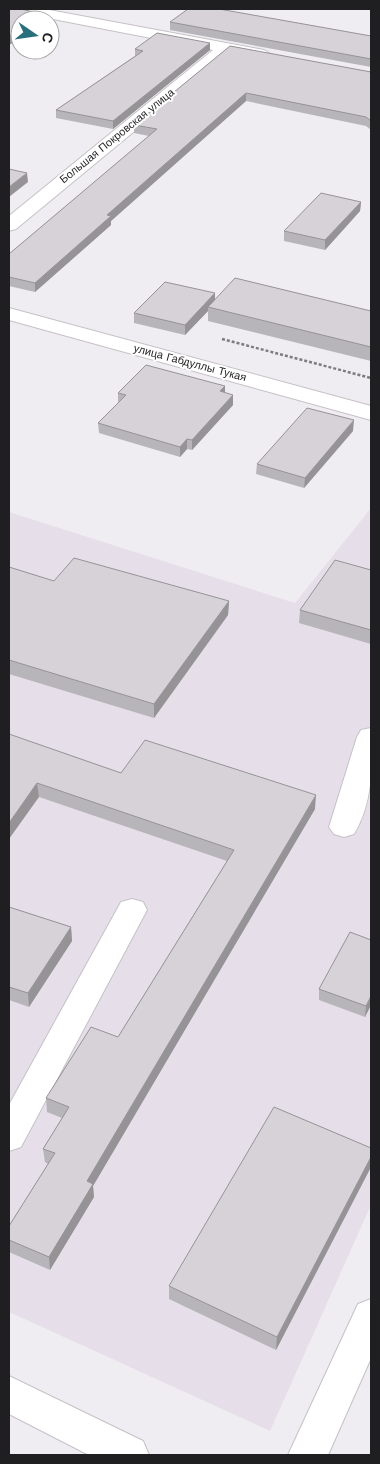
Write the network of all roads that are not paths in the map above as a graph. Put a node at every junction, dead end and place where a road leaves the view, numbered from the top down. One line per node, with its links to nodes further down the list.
1 (22, 9): 2 (street)
2 (226, 48): 3 (street); 4 (street, Большая Покровская улица)
3 (284, 58)
4 (9, 225)
5 (9, 314): 6 (street, улица Габдуллы Тукая)
6 (371, 413)
7 (371, 737): 8 (street)
8 (344, 827)
9 (132, 910): 10 (street)
10 (9, 1137)
11 (371, 1316): 14 (street)
12 (9, 1394): 13 (street)
13 (128, 1455)
14 (308, 1455)

